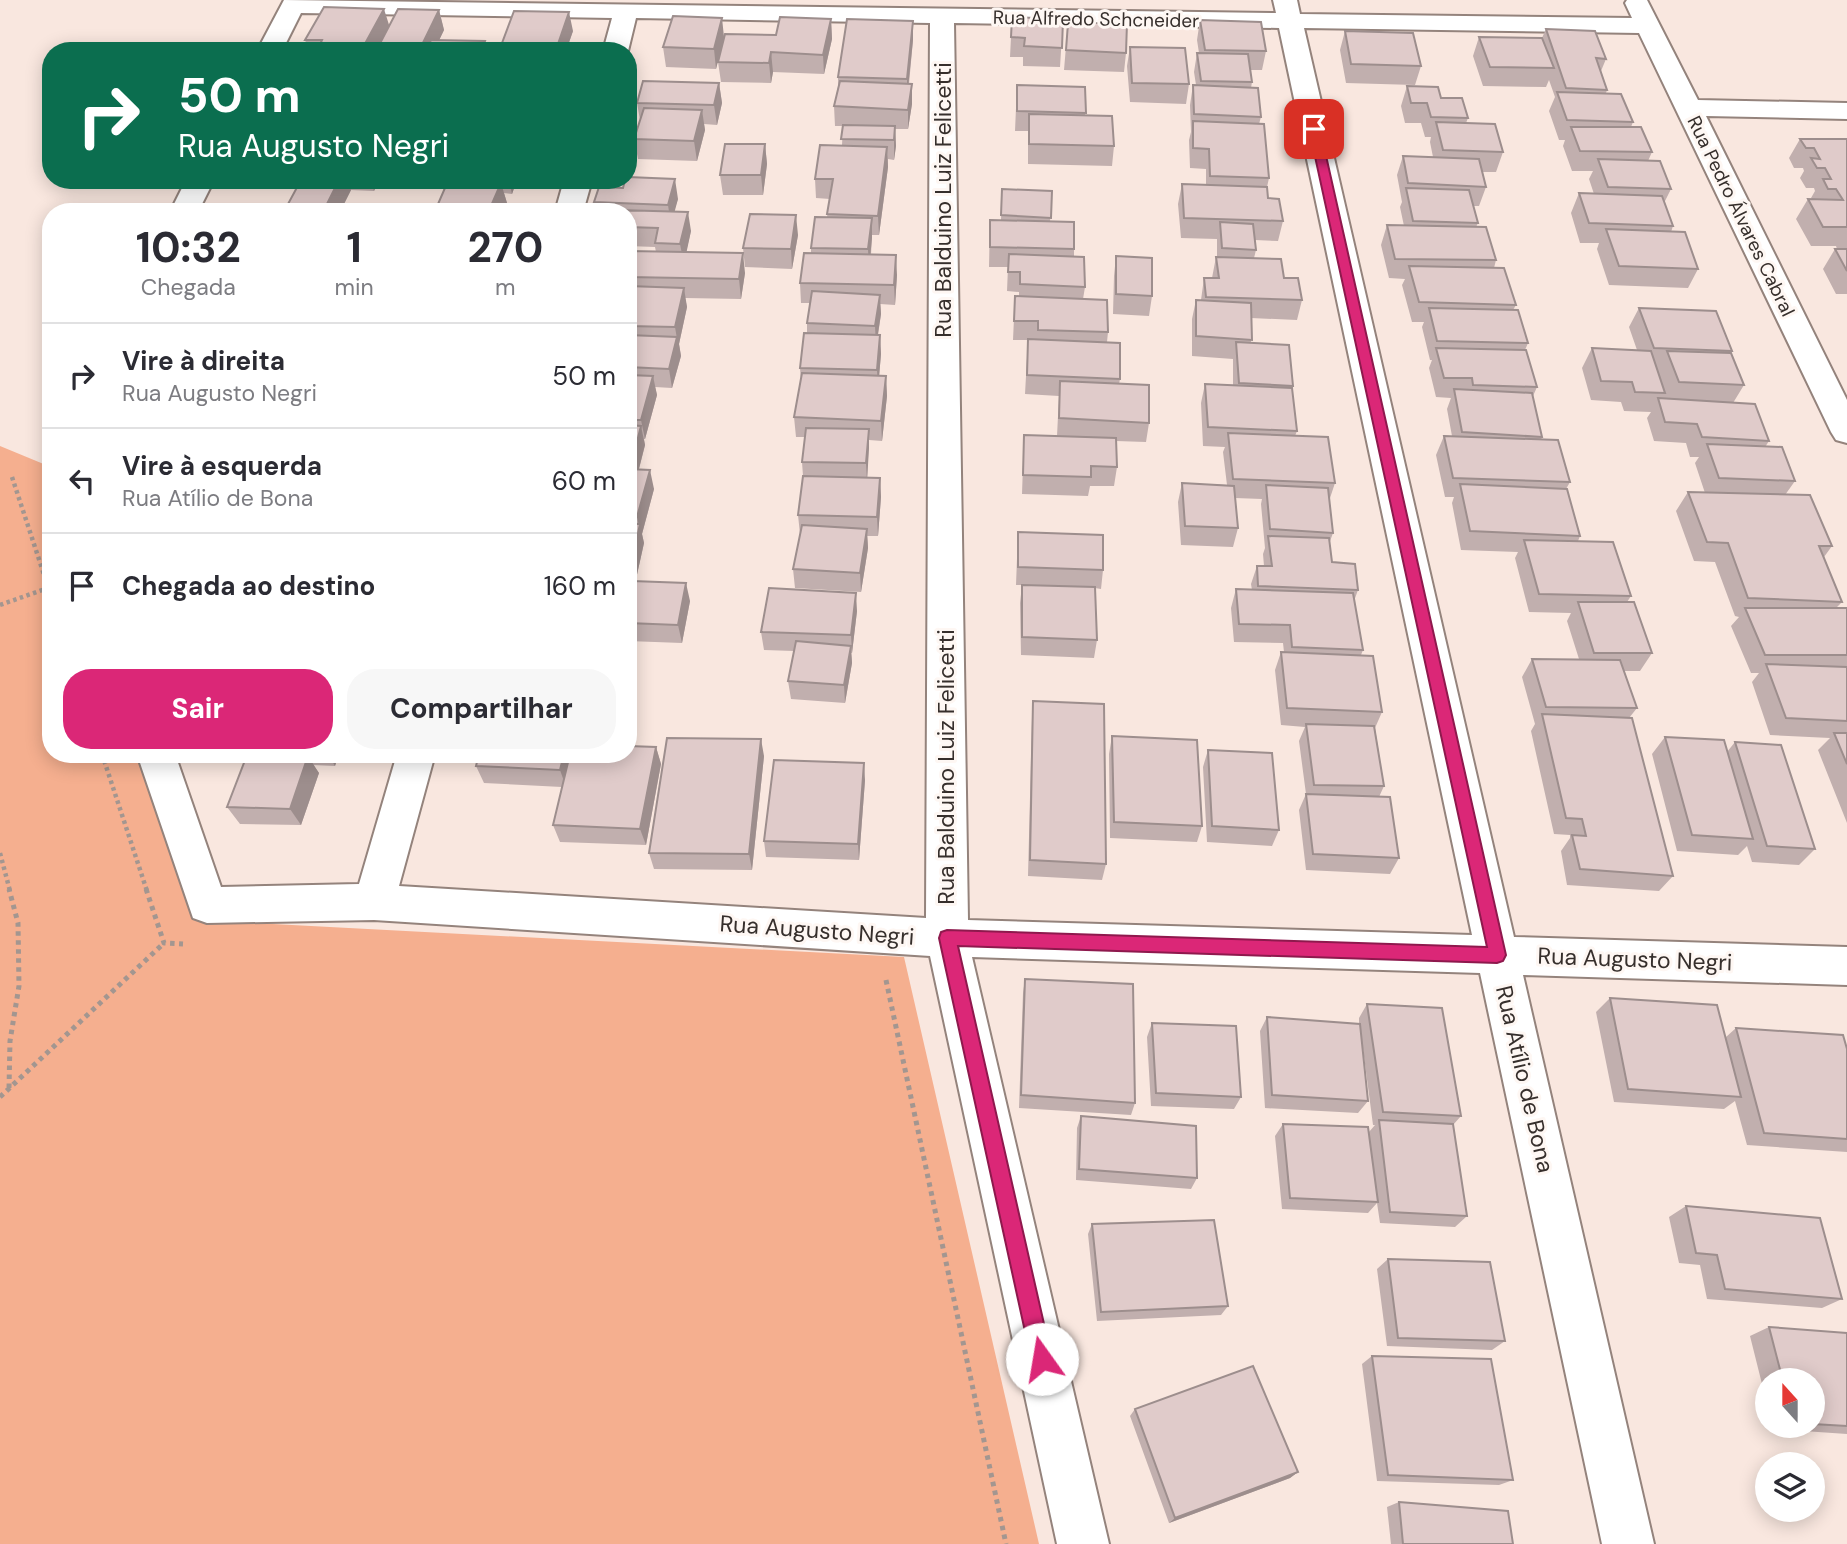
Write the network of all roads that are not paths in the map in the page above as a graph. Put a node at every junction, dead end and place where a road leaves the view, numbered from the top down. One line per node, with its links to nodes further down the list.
1 (1635, 0): 6 (street, Rua Pedro Álvares Cabral)
2 (294, 3): 3 (street, Rua Alfredo Schcneider); 7 (street)
3 (626, 11): 5 (street, Rua Alfredo Schcneider); 8 (street)
4 (1288, 11): 5 (street, Rua Alfredo Schcneider); 6 (street, Rua Alfredo Schcneider); 16 (street, Rua Atílio de Bona)
5 (942, 16): 15 (street, Rua Balduino Luiz Felicetti)
6 (1648, 26): 9 (street, Rua Pedro Álvares Cabral)
7 (273, 42)
8 (617, 42)
9 (1688, 108): 10 (street); 11 (street, Rua Pedro Álvares Cabral)
10 (1847, 111)
11 (1846, 426)
12 (159, 763): 14 (street, Rua Augusto Negri)
13 (413, 763): 14 (street)
14 (374, 902): 15 (street, Rua Augusto Negri)
15 (947, 938): 16 (street, Rua Augusto Negri); 18 (street, Rua Balduino Luiz Felicetti)
16 (1497, 955): 17 (street, Rua Augusto Negri); 19 (street, Rua Atílio de Bona)
17 (1847, 966)
18 (1083, 1544)
19 (1628, 1544)

